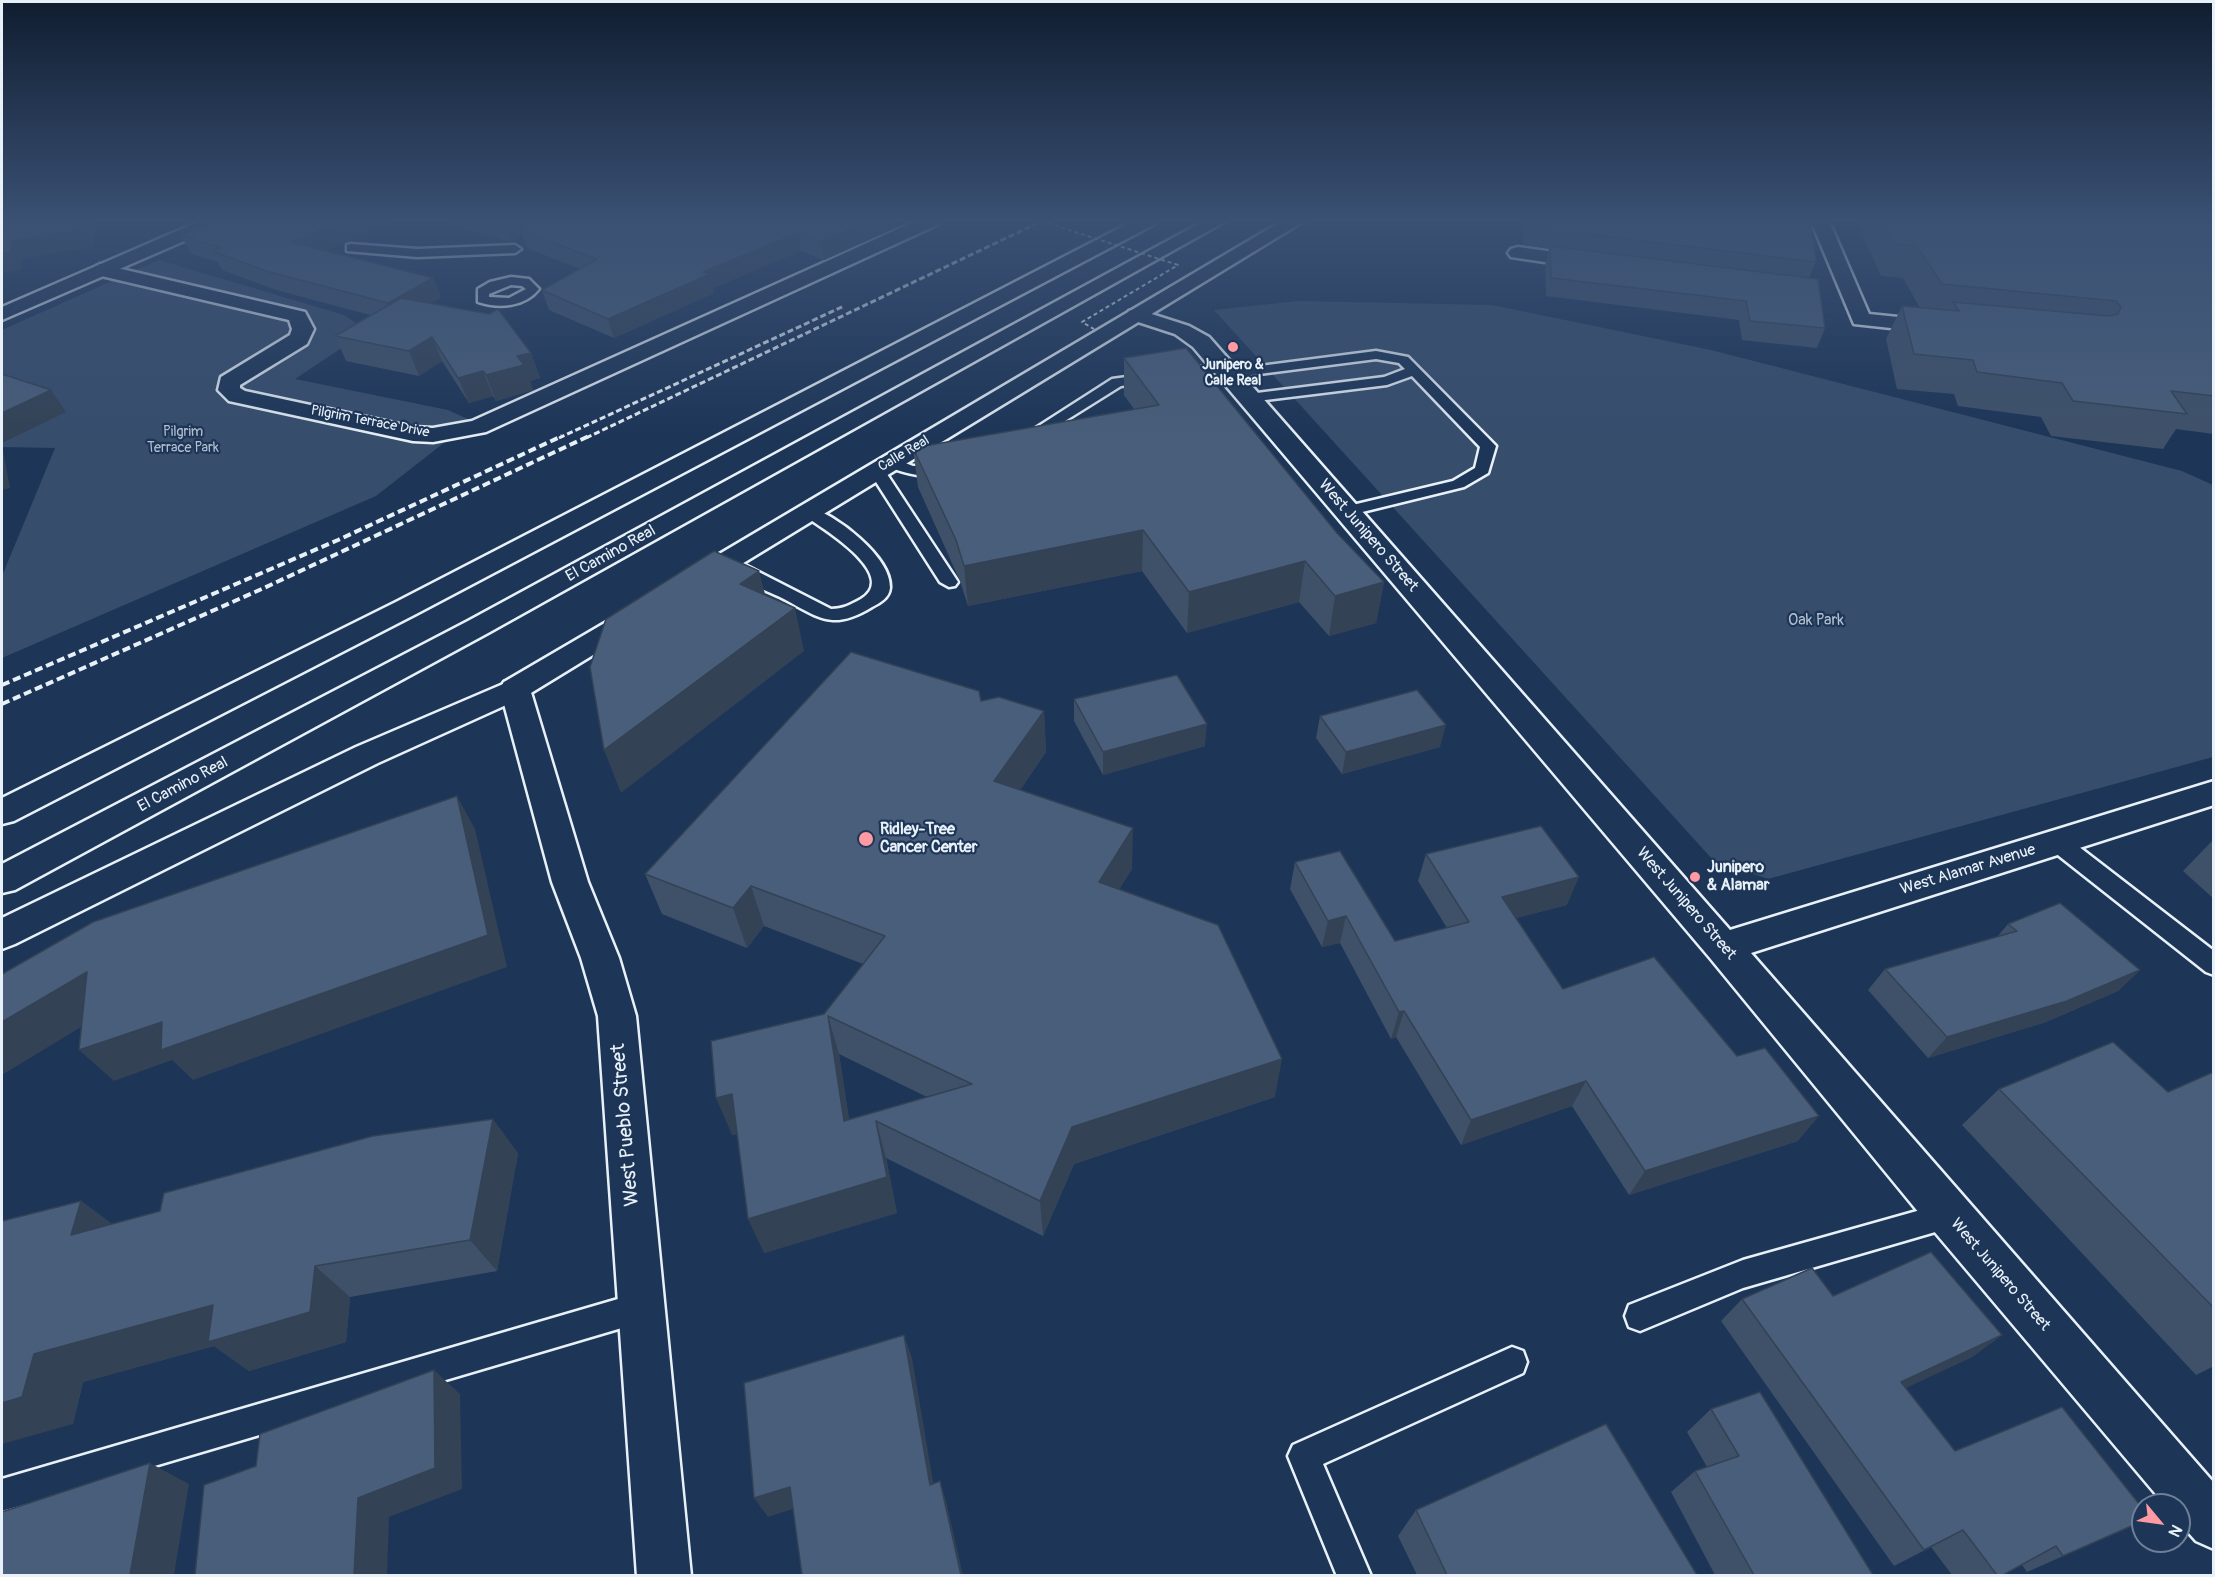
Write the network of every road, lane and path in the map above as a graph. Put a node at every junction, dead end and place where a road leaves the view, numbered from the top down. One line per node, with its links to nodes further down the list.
1 (1850, 294): 12 (main road)
2 (45, 295): 9 (main road)
3 (206, 295): 4 (main road, Pilgrim Terrace Drive)
4 (769, 295)
5 (1006, 295): 25 (main road)
6 (1082, 295): 27 (main road, El Camino Real)
7 (1127, 295): 11 (path, bridge)
8 (1171, 295): 10 (main road, Calle Real)
9 (2, 314)
10 (1136, 315): 14 (main road, West Junipero Street); 17 (main road, Calle Real)
11 (1094, 329)
12 (1963, 329)
13 (1414, 370): 14 (lane); 15 (lane); 19 (lane)
14 (1226, 371): 15 (main road, West Junipero Street); 16 (lane)
15 (1249, 398): 19 (main road, West Junipero Street)
16 (1020, 444)
17 (884, 466): 18 (lane); 20 (main road, Calle Real); 22 (lane)
18 (959, 468)
19 (1346, 511): 29 (main road, West Junipero Street)
20 (809, 512): 21 (main road, Calle Real); 21 (lane)
21 (725, 562): 23 (main road, Calle Real)
22 (949, 582)
23 (515, 689): 28 (main road, Calle Real); 32 (main road, West Pueblo Street)
24 (2214, 794): 26 (main road, West Alamar Avenue)
25 (2, 812)
26 (2057, 842): 29 (main road, West Alamar Avenue); 30 (lane)
27 (2, 880)
28 (2, 934)
29 (1723, 947): 31 (main road, West Junipero Street)
30 (2214, 965)
31 (1949, 1215): 33 (lane); 36 (main road, West Junipero Street)
32 (642, 1307): 35 (lane); 37 (main road, West Pueblo Street)
33 (1640, 1316)
34 (1512, 1362): 38 (lane)
35 (2, 1495)
36 (2214, 1523)
37 (664, 1575)
38 (1354, 1575)

